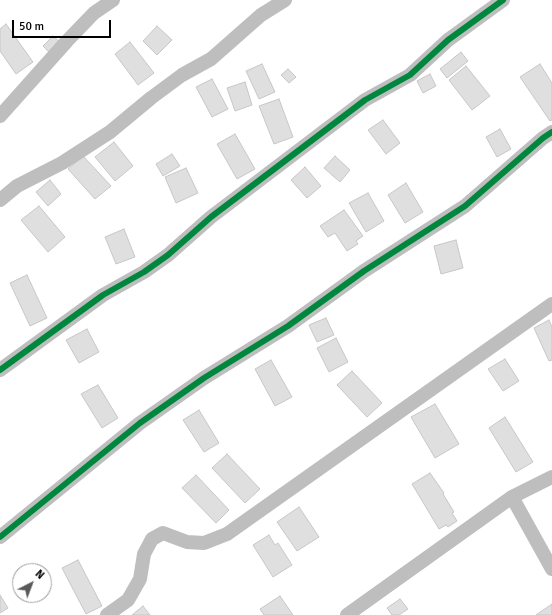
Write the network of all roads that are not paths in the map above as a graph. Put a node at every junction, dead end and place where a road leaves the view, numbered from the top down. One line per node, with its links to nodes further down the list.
1 (113, 0): 4 (street)
2 (285, 0): 6 (street)
3 (503, 0): 8 (street)
4 (0, 116)
5 (552, 132): 11 (street)
6 (0, 200)
7 (552, 304): 13 (street)
8 (0, 370)
9 (552, 477): 10 (street)
10 (512, 497): 12 (street); 14 (street)
11 (0, 537)
12 (552, 569)
13 (107, 615)
14 (347, 615)

